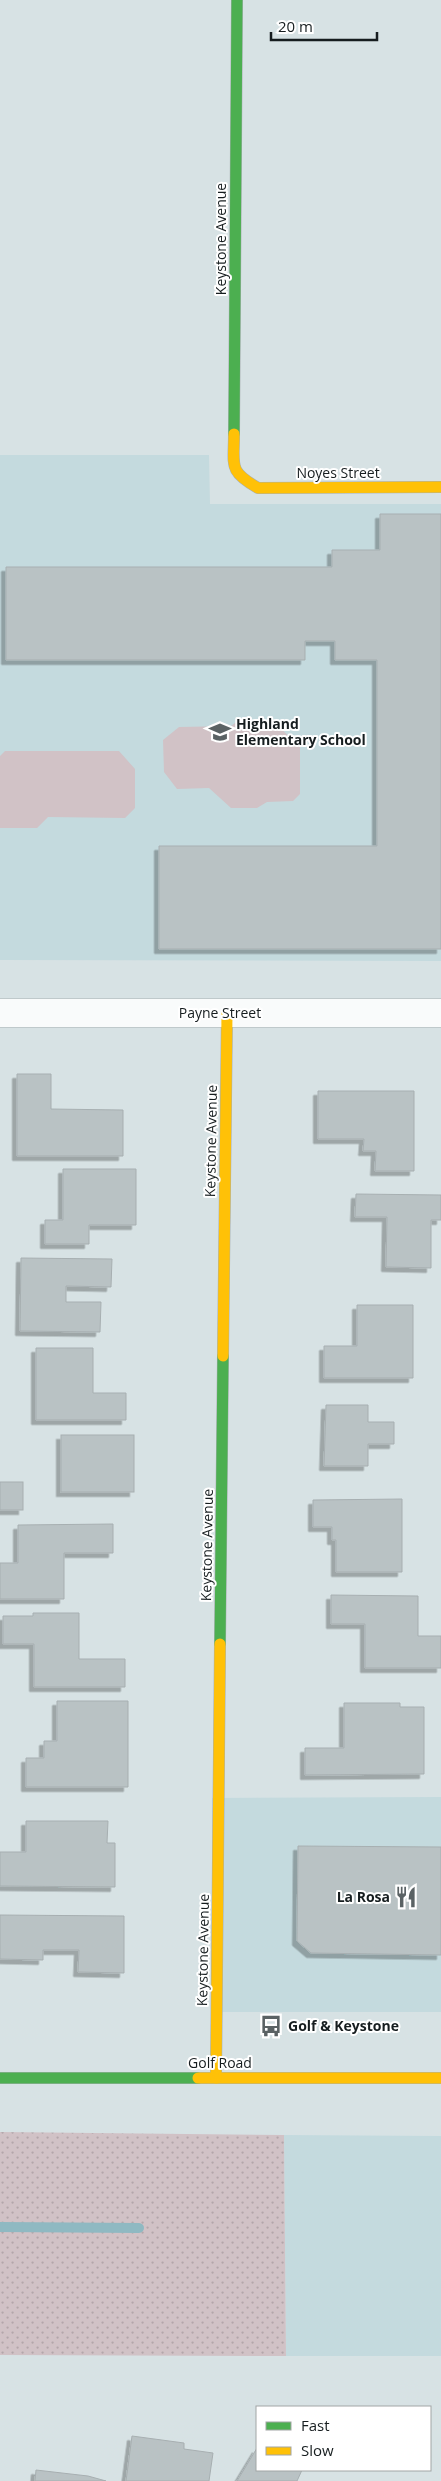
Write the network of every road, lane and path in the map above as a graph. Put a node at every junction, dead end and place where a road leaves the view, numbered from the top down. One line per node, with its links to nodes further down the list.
1 (237, 0): 2 (street, Keystone Avenue)
2 (239, 478): 3 (street, Noyes Street)
3 (441, 487)
4 (0, 1013): 5 (street, Payne Street)
5 (227, 1013): 6 (street, Payne Street); 8 (street, Keystone Avenue)
6 (441, 1013)
7 (0, 2078): 8 (street, Golf Road)
8 (216, 2078): 9 (street, Golf Road)
9 (441, 2078)

